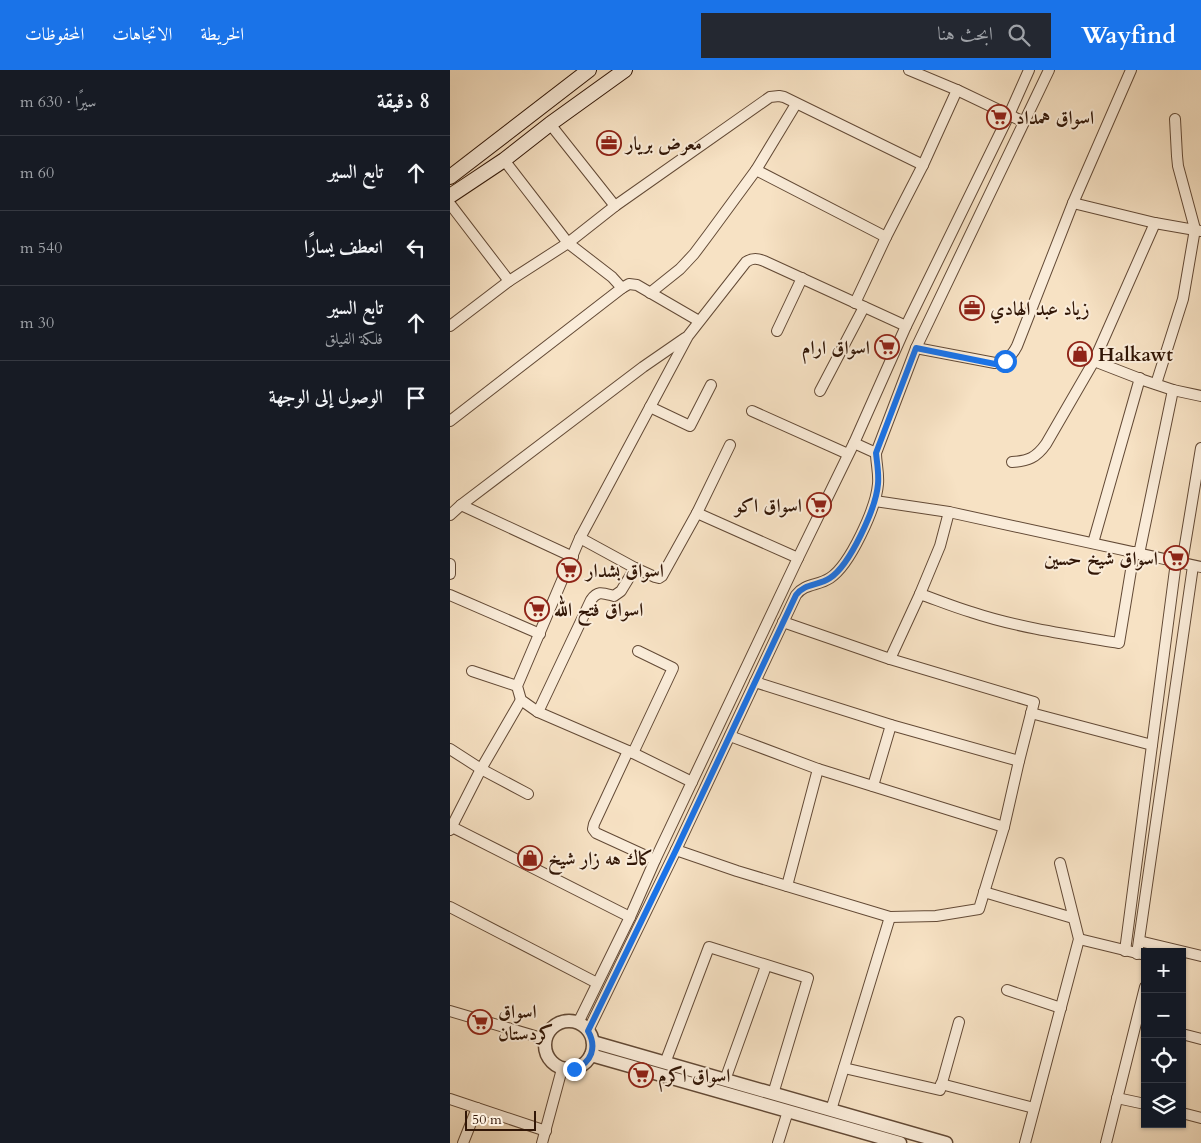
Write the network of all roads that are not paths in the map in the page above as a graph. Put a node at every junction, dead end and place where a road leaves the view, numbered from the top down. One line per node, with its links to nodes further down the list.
1 (589, 70): 16 (main road)
2 (625, 70): 12 (main road)
3 (909, 70): 7 (street)
4 (1029, 70): 9 (street)
5 (1048, 70): 11 (street)
6 (1131, 70): 18 (street)
7 (958, 90): 9 (street); 14 (street)
8 (796, 104): 14 (street); 15 (street); 20 (street)
9 (1009, 115): 11 (street); 32 (street)
10 (1175, 119): 22 (street)
11 (1024, 122): 35 (street)
12 (550, 124): 13 (main road); 20 (street)
13 (504, 160): 17 (main road); 24 (street)
14 (923, 165): 23 (street)
15 (756, 170): 23 (street); 28 (street)
16 (450, 177)
17 (450, 196)
18 (1073, 202): 21 (street); 35 (street)
19 (450, 204): 26 (street)
20 (614, 206): 24 (street)
21 (1156, 223): 22 (street); 36 (street)
22 (1198, 230): 38 (street)
23 (886, 237): 29 (street)
24 (568, 243): 26 (street); 27 (street)
25 (802, 278): 29 (street); 30 (street); 33 (street)
26 (508, 281): 31 (street)
27 (622, 288): 28 (street); 45 (street)
28 (650, 293): 30 (street)
29 (860, 305): 32 (street); 41 (street)
30 (699, 321): 34 (street)
31 (450, 326)
32 (906, 326): 46 (street)
33 (778, 331)
34 (688, 336): 43 (street); 53 (street)
35 (916, 348): 49 (street)
36 (1094, 361): 37 (street); 51 (street)
37 (1140, 378): 38 (street); 58 (street)
38 (1156, 384): 40 (street)
39 (711, 385): 43 (street)
40 (1173, 390): 42 (street); 59 (street)
41 (820, 391)
42 (1201, 396)
43 (650, 407): 57 (street)
44 (752, 411): 50 (street)
45 (450, 421)
46 (854, 443): 49 (street); 50 (street)
47 (730, 445): 55 (street)
48 (1201, 448): 62 (street)
49 (876, 453): 52 (street)
50 (848, 454): 61 (street)
51 (1012, 462)
52 (875, 501): 54 (street); 68 (street)
53 (461, 505): 56 (street); 60 (street)
54 (949, 512): 58 (street); 69 (street)
55 (697, 513): 61 (street); 65 (street)
56 (450, 515)
57 (580, 538): 60 (street); 65 (street)
58 (1093, 543): 59 (street)
59 (1137, 553): 62 (street); 69 (street)
60 (573, 557): 72 (street)
61 (798, 558): 67 (street)
62 (1179, 562): 64 (street); 83 (street)
63 (450, 564): 66 (street)
64 (1197, 566): 104 (street)
65 (635, 568): 79 (street)
66 (450, 574)
67 (788, 578): 68 (street); 89 (street)
68 (805, 587): 71 (street)
69 (920, 594): 74 (street)
70 (450, 595): 72 (street)
71 (784, 622): 74 (street); 76 (street)
72 (540, 634): 77 (street)
73 (638, 651): 85 (street)
74 (890, 659): 80 (street)
75 (472, 671): 77 (street)
76 (755, 682): 81 (street); 82 (street)
77 (517, 686): 78 (street)
78 (521, 700): 79 (street); 87 (street)
79 (538, 712): 85 (street)
80 (1031, 713): 83 (street); 86 (street)
81 (891, 725): 86 (street); 90 (street)
82 (730, 736): 88 (street); 94 (street)
83 (1152, 744): 106 (street)
84 (450, 749): 87 (street)
85 (630, 752): 89 (street); 95 (street)
86 (1019, 761): 92 (street)
87 (481, 769): 91 (street); 93 (street)
88 (818, 769): 90 (street); 97 (street)
89 (692, 782): 95 (street)
90 (872, 786): 92 (street)
91 (528, 794)
92 (1004, 827): 98 (street)
93 (451, 828): 100 (street)
94 (676, 850): 97 (street); 119 (street)
95 (655, 860): 100 (street)
96 (1060, 862): 102 (street)
97 (787, 886): 101 (street)
98 (984, 892): 101 (street); 102 (street)
99 (450, 907): 111 (street)
100 (630, 917): 111 (street)
101 (890, 917): 123 (street)
102 (1073, 918): 103 (street)
103 (1079, 940): 106 (street); 114 (street)
104 (1138, 941): 105 (street); 108 (street)
105 (1154, 948)
106 (1125, 951): 108 (street)
107 (1186, 953): 109 (street)
108 (1141, 954)
109 (1201, 956)
110 (766, 966): 122 (street); 125 (street); 127 (street)
111 (598, 983): 119 (street)
112 (1007, 990): 114 (street)
113 (1144, 993): 117 (street)
114 (1061, 1008): 132 (street)
115 (450, 1011): 120 (street)
116 (959, 1022): 126 (street)
117 (1140, 1024): 128 (street)
118 (1186, 1035): 121 (street)
119 (588, 1038): 120 (street); 122 (street); 124 (street); 134 (street)
120 (545, 1039): 124 (street)
121 (1201, 1039)
122 (665, 1063): 125 (street)
123 (844, 1068): 126 (street); 133 (street)
124 (562, 1069): 137 (street)
125 (725, 1080): 127 (street)
126 (941, 1084): 132 (street)
127 (772, 1094): 133 (street)
128 (1117, 1098): 130 (street); 144 (street)
129 (450, 1099): 131 (street)
130 (1141, 1103)
131 (477, 1108): 137 (street); 138 (street)
132 (1034, 1108): 143 (street)
133 (831, 1110): 142 (street)
134 (788, 1111): 140 (street); 141 (street)
135 (1186, 1114): 136 (street)
136 (1201, 1118)
137 (546, 1131): 139 (street)
138 (463, 1143)
139 (542, 1143)
140 (778, 1143)
141 (900, 1143)
142 (946, 1143)
143 (1025, 1143)
144 (1106, 1143)

